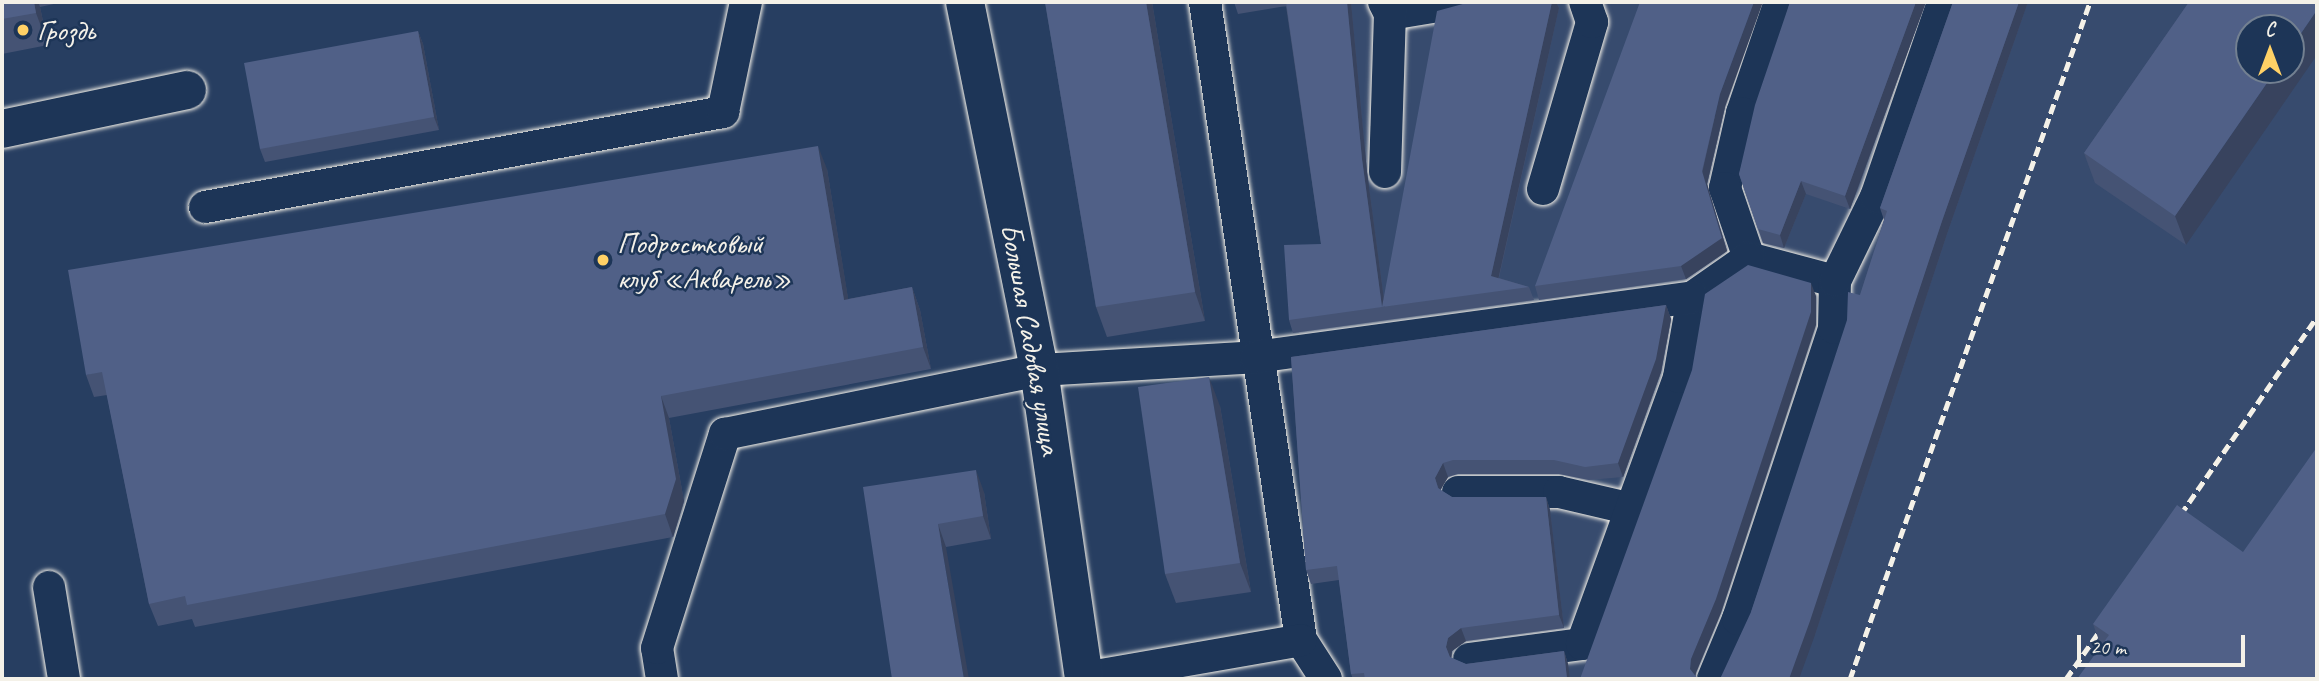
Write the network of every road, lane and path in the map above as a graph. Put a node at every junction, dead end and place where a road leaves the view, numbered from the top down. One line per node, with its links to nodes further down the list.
1 (746, 2): 13 (lane)
2 (965, 2): 18 (street, Большая Садовая улица)
3 (1205, 2): 17 (lane)
4 (1463, 2): 8 (lane)
5 (1585, 2): 12 (lane)
6 (1780, 2): 14 (lane)
7 (1943, 2): 15 (lane)
8 (1387, 8): 11 (lane)
9 (187, 90): 10 (street)
10 (2, 129)
11 (1385, 172)
12 (1543, 189)
13 (205, 207)
14 (1749, 258): 15 (lane); 16 (lane)
15 (1835, 281): 28 (lane)
16 (1693, 297): 17 (lane); 20 (lane)
17 (1256, 357): 18 (lane); 22 (lane)
18 (1039, 370): 24 (street, Большая Садовая улица); 26 (lane)
19 (1458, 492): 20 (lane)
20 (1629, 508): 23 (lane)
21 (48, 587): 25 (lane)
22 (1301, 640): 24 (lane); 27 (lane)
23 (1469, 659)
24 (1084, 678)
25 (64, 679)
26 (662, 679)
27 (1326, 679)
28 (1713, 679)

